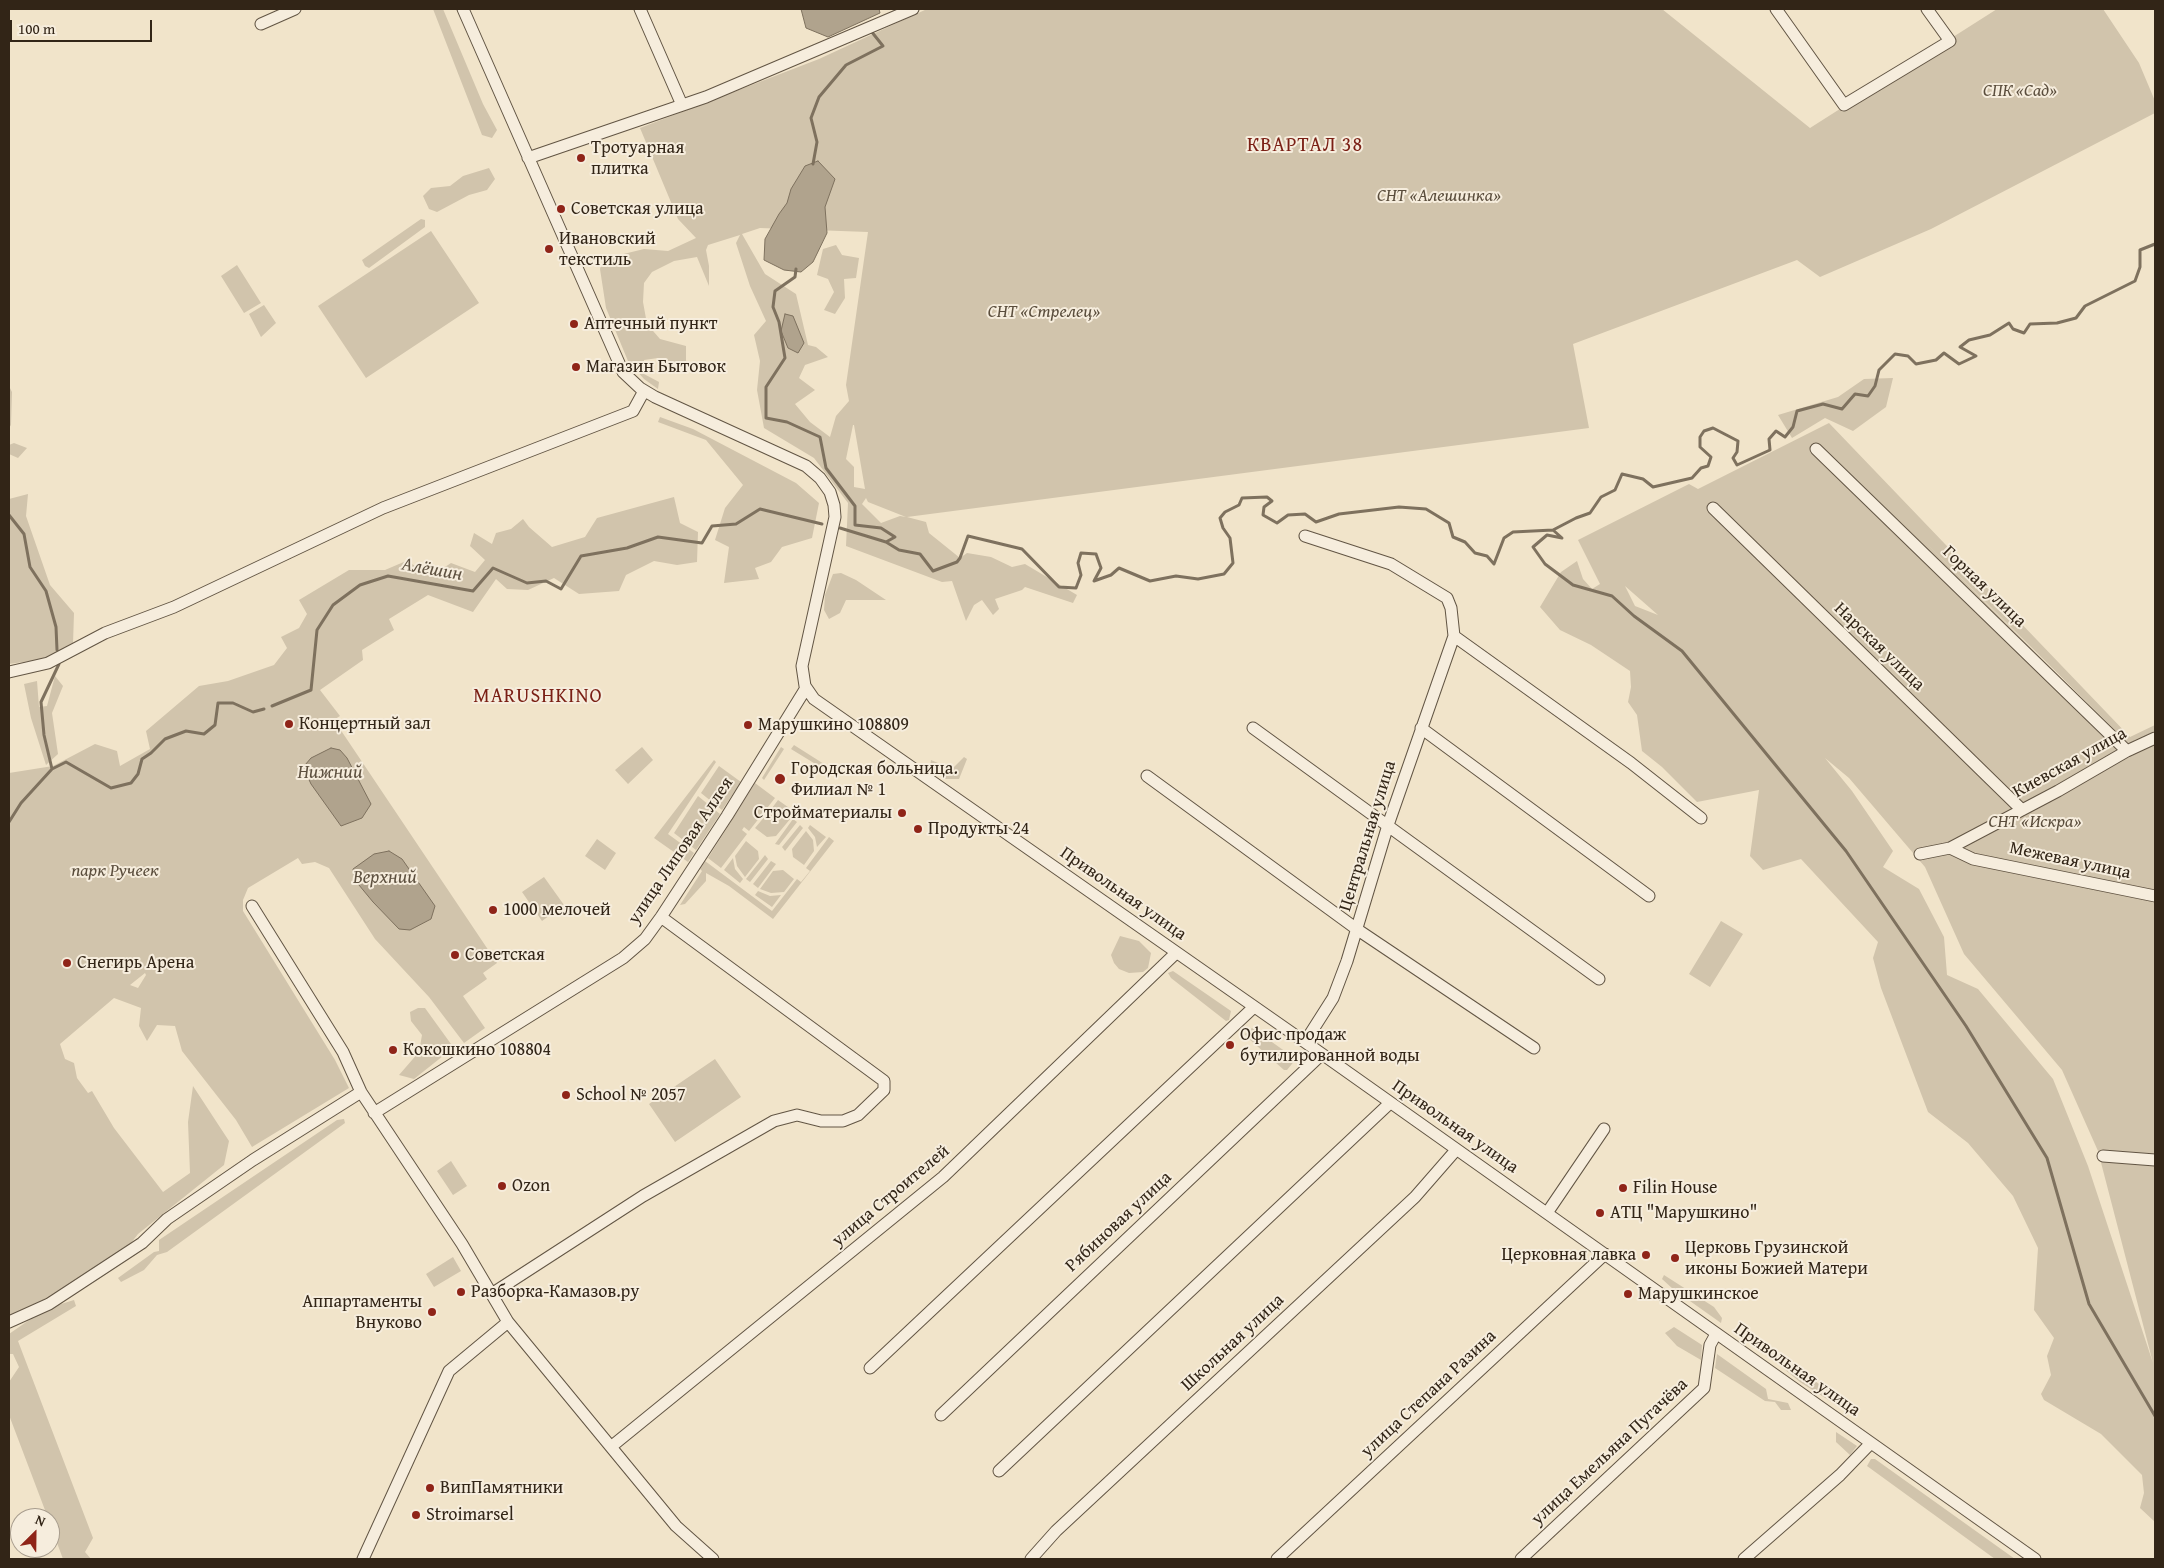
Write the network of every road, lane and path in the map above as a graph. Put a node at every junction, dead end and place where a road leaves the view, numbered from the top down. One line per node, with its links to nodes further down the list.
1 (295, 9): 7 (street)
2 (463, 9): 9 (street)
3 (640, 9): 8 (street)
4 (913, 9): 8 (street)
5 (1776, 9): 6 (street)
6 (1927, 9)
7 (261, 24)
8 (682, 105): 9 (street)
9 (528, 158): 10 (street)
10 (644, 391): 15 (street); 16 (street)
11 (1816, 449): 20 (street, Горная улица)
12 (1713, 508): 22 (street, Нарская улица)
13 (1304, 536): 14 (street)
14 (1454, 636): 18 (street, Центральная улица); 23 (street)
15 (9, 672)
16 (806, 688): 30 (street, улица Липовая Аллея); 32 (street, Привольная улица)
17 (1253, 728): 24 (street)
18 (1421, 728): 24 (street, Центральная улица); 27 (street)
19 (2155, 738): 20 (street, Киевская улица)
20 (2127, 750): 22 (street, Киевская улица)
21 (1147, 776): 31 (street)
22 (2022, 810): 25 (street, Киевская улица)
23 (1701, 818)
24 (1388, 825): 31 (street, Центральная улица); 33 (street)
25 (1950, 848): 26 (street, Киевская улица); 28 (street, Межевая улица)
26 (1920, 854)
27 (1649, 896)
28 (2155, 896)
29 (252, 906): 38 (street)
30 (661, 917): 40 (street, улица Липовая Аллея); 47 (street)
31 (1358, 930): 35 (street, Центральная улица); 36 (street)
32 (1176, 953): 34 (street, Привольная улица); 54 (street, улица Строителей)
33 (1599, 978)
34 (1254, 1007): 35 (street, Привольная улица); 51 (street)
35 (1305, 1042): 37 (street, Привольная улица)
36 (1534, 1048)
37 (1322, 1054): 39 (street, Привольная улица); 52 (street, Рябиновая улица)
38 (361, 1092): 40 (street); 48 (street)
39 (1390, 1103): 42 (street, Привольная улица); 55 (street)
40 (374, 1113): 47 (street)
41 (1604, 1129): 45 (street)
42 (1456, 1150): 45 (street, Привольная улица); 58 (street, Школьная улица)
43 (2102, 1156): 44 (street)
44 (2155, 1160)
45 (1547, 1213): 46 (street, Привольная улица)
46 (1605, 1254): 50 (street, Привольная улица); 59 (street, улица Степана Разина)
47 (493, 1293): 49 (street)
48 (9, 1322)
49 (508, 1322): 54 (street); 56 (street)
50 (1716, 1334): 53 (street, Привольная улица); 60 (street, улица Емельяна Пугачёва)
51 (870, 1368)
52 (941, 1415)
53 (1871, 1443): 61 (street); 62 (street, Привольная улица)
54 (612, 1446): 57 (street)
55 (999, 1471)
56 (363, 1559)
57 (713, 1559)
58 (1031, 1559)
59 (1277, 1559)
60 (1521, 1559)
61 (1744, 1559)
62 (2035, 1559)

